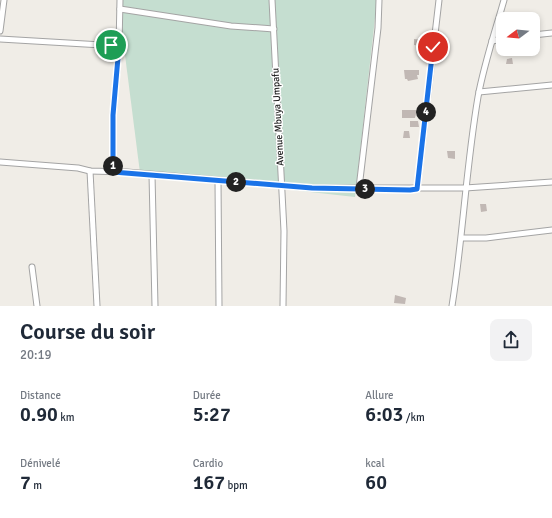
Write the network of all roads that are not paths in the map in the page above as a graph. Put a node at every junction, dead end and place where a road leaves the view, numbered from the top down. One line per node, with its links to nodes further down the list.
1 (4, 0): 9 (street)
2 (120, 0): 7 (street)
3 (272, 0): 8 (street, Avenue Mbuya Umpafu)
4 (379, 0): 25 (street)
5 (439, 0): 27 (street)
6 (504, 0): 14 (street)
7 (120, 9): 8 (street); 15 (street)
8 (274, 29): 24 (street, Avenue Mbuya Umpafu)
9 (0, 31)
10 (552, 33): 11 (street)
11 (540, 34)
12 (0, 39): 15 (street)
13 (496, 40): 14 (street)
14 (492, 41): 17 (street)
15 (119, 46): 20 (street)
16 (552, 85): 17 (street)
17 (479, 92): 26 (street)
18 (0, 162): 19 (street)
19 (90, 171): 20 (street); 32 (street)
20 (113, 172): 21 (street)
21 (152, 175): 22 (street); 33 (street)
22 (218, 180): 24 (street); 34 (street)
23 (552, 182): 26 (street)
24 (280, 185): 25 (street); 35 (street, Avenue Mbuya Umpafu)
25 (359, 188): 27 (street)
26 (466, 188): 27 (street); 29 (street)
27 (417, 189)
28 (552, 230): 29 (street)
29 (462, 238): 36 (street)
30 (32, 267): 31 (street)
31 (37, 306)
32 (97, 306)
33 (155, 306)
34 (219, 306)
35 (282, 306)
36 (452, 306)

